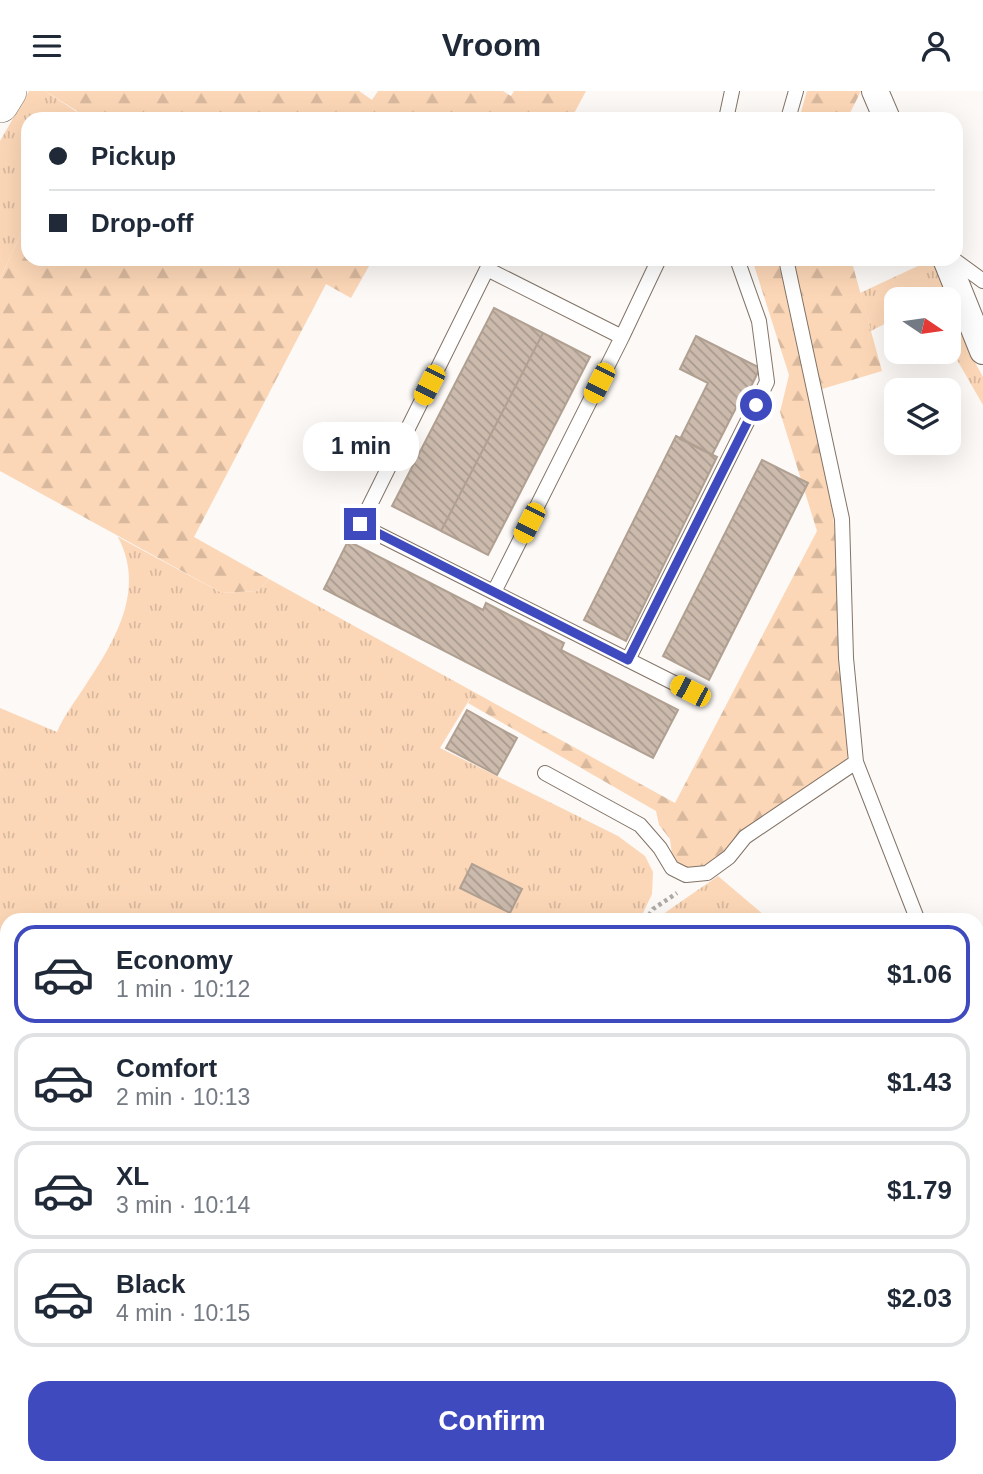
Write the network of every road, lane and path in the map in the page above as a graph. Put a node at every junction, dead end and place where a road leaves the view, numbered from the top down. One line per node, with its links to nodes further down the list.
1 (8, 91): 5 (main road)
2 (732, 91): 6 (lane)
3 (796, 91): 7 (lane)
4 (875, 91): 8 (street)
5 (0, 104)
6 (728, 112)
7 (790, 112)
8 (884, 112)
9 (656, 266): 15 (lane)
10 (739, 266): 18 (lane)
11 (788, 266): 20 (lane)
12 (949, 266): 16 (street)
13 (963, 266): 14 (lane)
14 (983, 281)
15 (622, 337): 17 (lane); 17 (lane)
16 (983, 351)
17 (494, 592): 18 (lane)
18 (628, 660): 19 (lane)
19 (690, 691)
20 (856, 762): 22 (lane); 24 (lane)
21 (545, 773): 22 (lane)
22 (707, 873): 23 (path)
23 (650, 913)
24 (915, 913)

